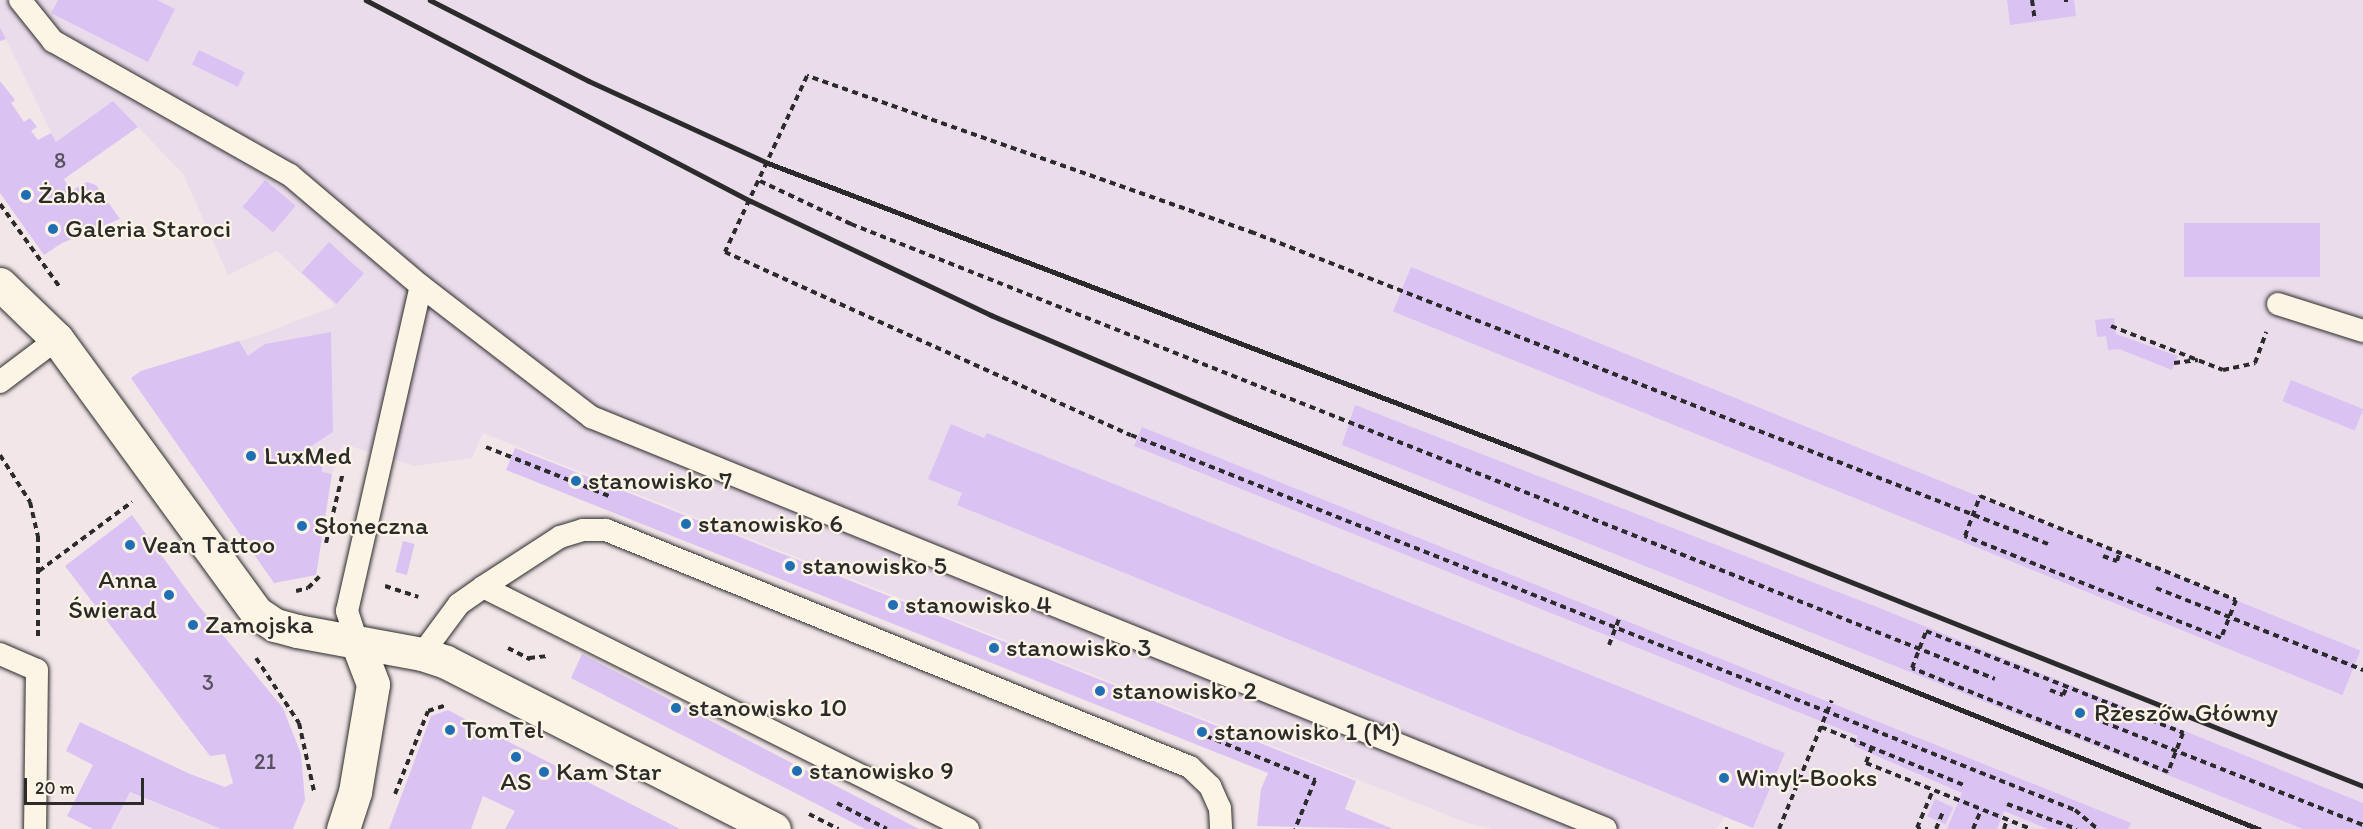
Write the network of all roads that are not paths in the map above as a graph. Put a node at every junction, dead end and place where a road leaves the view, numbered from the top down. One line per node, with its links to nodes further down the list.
1 (20, 0): 3 (lane)
2 (0, 284): 6 (street)
3 (421, 286): 9 (lane); 17 (lane)
4 (2278, 304): 5 (lane)
5 (2363, 331)
6 (57, 339): 7 (lane); 9 (street)
7 (0, 382)
8 (483, 587): 11 (lane); 15 (lane); 16 (lane)
9 (358, 645): 11 (street); 13 (street)
10 (0, 654): 12 (lane)
11 (422, 654): 14 (street)
12 (35, 829)
13 (343, 829)
14 (774, 829)
15 (968, 829)
16 (1221, 829)
17 (1606, 829)

